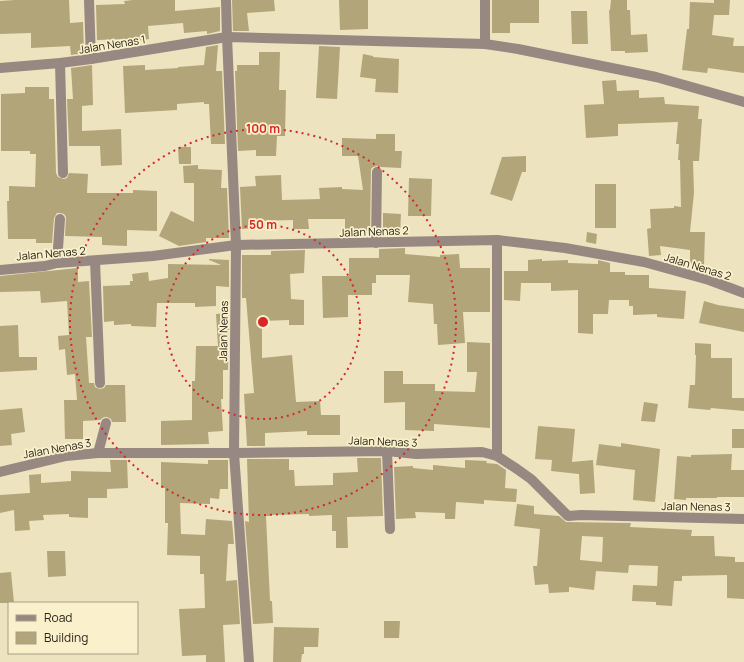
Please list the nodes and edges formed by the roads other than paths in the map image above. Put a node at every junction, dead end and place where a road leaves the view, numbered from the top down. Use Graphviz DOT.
graph roads {
  1 [pos="89,0"];
  2 [pos="226,0"];
  3 [pos="485,0"];
  4 [pos="227,37"];
  5 [pos="485,44"];
  6 [pos="91,60"];
  7 [pos="60,63"];
  8 [pos="0,68"];
  9 [pos="744,102"];
  10 [pos="378,172"];
  11 [pos="63,173"];
  12 [pos="60,219"];
  13 [pos="497,240"];
  14 [pos="376,244"];
  15 [pos="236,246"];
  16 [pos="94,261"];
  17 [pos="57,263"];
  18 [pos="0,270"];
  19 [pos="744,293"];
  20 [pos="100,383"];
  21 [pos="106,423"];
  22 [pos="387,451"];
  23 [pos="98,453"];
  24 [pos="234,453"];
  25 [pos="497,456"];
  26 [pos="0,472"];
  27 [pos="744,519"];
  28 [pos="390,529"];
  29 [pos="249,662"];
  1 -- 6 [label="street"];
  2 -- 4 [label="street, Jalan Nenas"];
  3 -- 5 [label="street"];
  4 -- 5 [label="street, Jalan Nenas 1"];
  4 -- 6 [label="street, Jalan Nenas 1"];
  4 -- 15 [label="street, Jalan Nenas"];
  5 -- 9 [label="street, Jalan Nenas 1"];
  6 -- 7 [label="street, Jalan Nenas 1"];
  7 -- 8 [label="street, Jalan Nenas 1"];
  7 -- 11 [label="street"];
  10 -- 14 [label="street"];
  12 -- 17 [label="street"];
  13 -- 14 [label="street, Jalan Nenas 2"];
  13 -- 19 [label="street, Jalan Nenas 2"];
  13 -- 25 [label="street"];
  14 -- 15 [label="street, Jalan Nenas 2"];
  15 -- 16 [label="street, Jalan Nenas 2"];
  15 -- 24 [label="street, Jalan Nenas"];
  16 -- 17 [label="street, Jalan Nenas 2"];
  16 -- 20 [label="street"];
  17 -- 18 [label="street, Jalan Nenas 2"];
  21 -- 23 [label="street"];
  22 -- 24 [label="street, Jalan Nenas 3"];
  22 -- 25 [label="street, Jalan Nenas 3"];
  22 -- 28 [label="street"];
  23 -- 24 [label="street, Jalan Nenas 3"];
  23 -- 26 [label="street, Jalan Nenas 3"];
  24 -- 29 [label="street, Jalan Nenas"];
  25 -- 27 [label="street, Jalan Nenas 3"];
}
